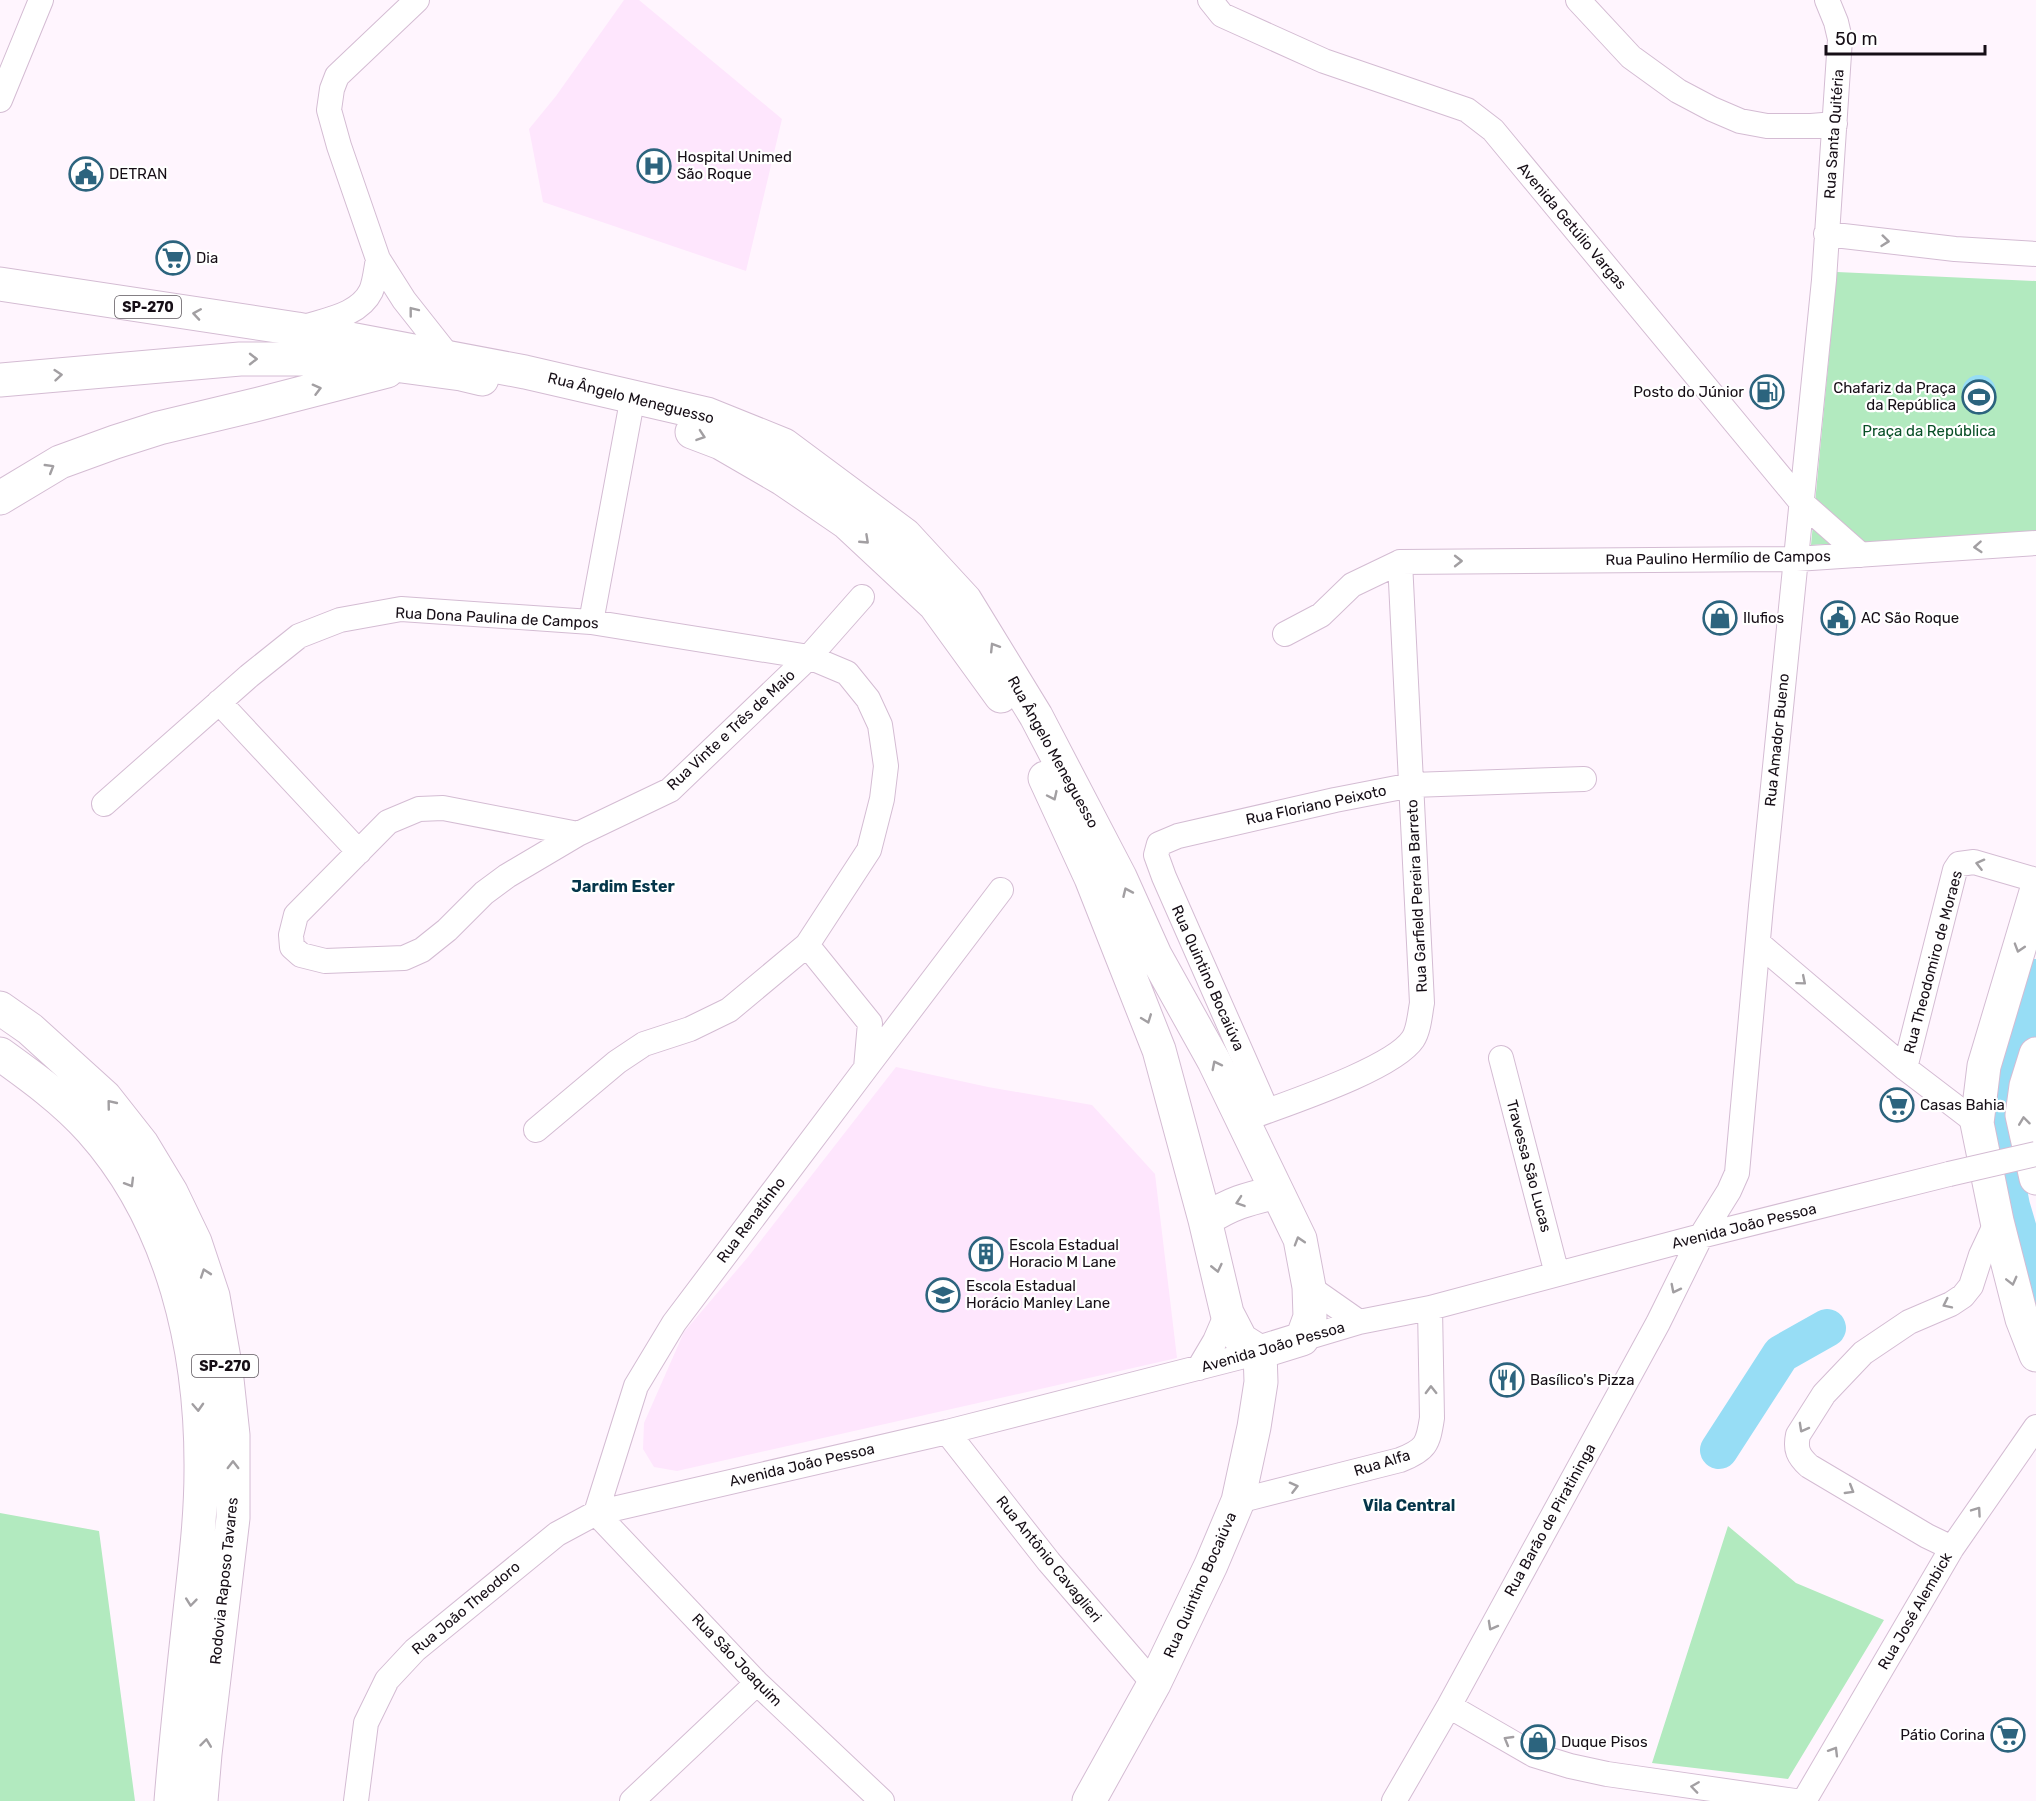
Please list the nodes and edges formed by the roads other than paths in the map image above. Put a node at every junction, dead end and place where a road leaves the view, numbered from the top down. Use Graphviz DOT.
graph roads {
  1 [pos="41,0"];
  2 [pos="417,0"];
  3 [pos="1210,0"];
  4 [pos="1578,0"];
  5 [pos="1827,0"];
  6 [pos="0,100"];
  7 [pos="1835,124"];
  8 [pos="1826,234"];
  9 [pos="2036,254"];
  10 [pos="378,259"];
  11 [pos="0,284"];
  12 [pos="297,329"];
  13 [pos="449,357"];
  14 [pos="400,368"];
  15 [pos="0,380"];
  16 [pos="631,405"];
  17 [pos="0,498"];
  18 [pos="1802,502"];
  19 [pos="2036,543"];
  20 [pos="1861,555"];
  21 [pos="1796,559"];
  22 [pos="1400,561"];
  23 [pos="862,597"];
  24 [pos="591,622"];
  25 [pos="1285,634"];
  26 [pos="809,657"];
  27 [pos="219,702"];
  28 [pos="1584,778"];
  29 [pos="1412,785"];
  30 [pos="104,804"];
  31 [pos="578,834"];
  32 [pos="1158,843"];
  33 [pos="358,852"];
  34 [pos="2036,880"];
  35 [pos="1001,890"];
  36 [pos="2036,892"];
  37 [pos="1758,943"];
  38 [pos="807,945"];
  39 [pos="0,1008"];
  40 [pos="0,1054"];
  41 [pos="2036,1054"];
  42 [pos="1501,1058"];
  43 [pos="866,1068"];
  44 [pos="1905,1068"];
  45 [pos="1255,1115"];
  46 [pos="1977,1123"];
  47 [pos="536,1130"];
  48 [pos="2036,1154"];
  49 [pos="2036,1178"];
  50 [pos="1277,1192"];
  51 [pos="1205,1220"];
  52 [pos="1997,1221"];
  53 [pos="1701,1236"];
  54 [pos="1557,1274"];
  55 [pos="1309,1287"];
  56 [pos="1430,1308"];
  57 [pos="1227,1313"];
  58 [pos="1359,1322"];
  59 [pos="1302,1340"];
  60 [pos="1260,1352"];
  61 [pos="2036,1355"];
  62 [pos="1199,1368"];
  63 [pos="2036,1428"];
  64 [pos="947,1432"];
  65 [pos="1238,1501"];
  66 [pos="596,1513"];
  67 [pos="1952,1548"];
  68 [pos="757,1683"];
  69 [pos="1154,1684"];
  70 [pos="1449,1706"];
  71 [pos="171,1801"];
  72 [pos="201,1801"];
  73 [pos="356,1801"];
  74 [pos="632,1801"];
  75 [pos="882,1801"];
  76 [pos="1089,1801"];
  77 [pos="1394,1801"];
  78 [pos="1795,1801"];
  79 [pos="1804,1801"];
  1 -- 6 [label="street"];
  2 -- 10 [label="street"];
  3 -- 18 [label="street, Avenida Getúlio Vargas"];
  4 -- 7 [label="street"];
  5 -- 7 [label="street, Rua Santa Quitéria"];
  7 -- 8 [label="street, Rua Santa Quitéria"];
  8 -- 9 [label="street, one-way"];
  8 -- 18 [label="street, Rua Amador Bueno"];
  10 -- 12 [label="street"];
  13 -- 10 [label="street, one-way"];
  12 -- 11 [label="main road, SP-270, one-way"];
  12 -- 13 [label="main road, Rua Ângelo Meneguesso"];
  13 -- 16 [label="main road, Rua Ângelo Meneguesso"];
  15 -- 14 [label="main road, Rua Ângelo Meneguesso, one-way"];
  14 -- 16 [label="main road, Rua Ângelo Meneguesso"];
  17 -- 14 [label="main road, one-way"];
  16 -- 24 [label="street"];
  45 -- 16 [label="main road, Rua Ângelo Meneguesso, one-way"];
  16 -- 51 [label="main road, Rua Ângelo Meneguesso, one-way"];
  18 -- 20 [label="street, Avenida Getúlio Vargas"];
  18 -- 21 [label="street, Rua Amador Bueno"];
  19 -- 20 [label="street, Rua Paulino Hermílio de Campos, one-way"];
  20 -- 21 [label="street, Rua Paulino Hermílio de Campos"];
  22 -- 21 [label="street, Rua Paulino Hermílio de Campos, one-way"];
  21 -- 37 [label="street, Rua Amador Bueno"];
  22 -- 25 [label="street"];
  22 -- 29 [label="street, Rua Garfield Pereira Barreto"];
  23 -- 26 [label="street, Rua Vinte e Três de Maio"];
  24 -- 26 [label="street, Rua Dona Paulina de Campos"];
  24 -- 27 [label="street, Rua Dona Paulina de Campos"];
  26 -- 31 [label="street, Rua Vinte e Três de Maio"];
  26 -- 38 [label="street, Rua Dona Paulina de Campos"];
  27 -- 30 [label="street, Rua Dona Paulina de Campos"];
  27 -- 33 [label="street"];
  28 -- 29 [label="street, Rua Floriano Peixoto"];
  29 -- 32 [label="street, Rua Floriano Peixoto"];
  29 -- 45 [label="street, Rua Garfield Pereira Barreto"];
  31 -- 33 [label="street, Rua Vinte e Três de Maio"];
  31 -- 33 [label="street, Rua Vinte e Três de Maio"];
  32 -- 45 [label="street, Rua Quintino Bocaiúva"];
  34 -- 44 [label="street, Rua Theodomiro de Moraes, one-way"];
  35 -- 43 [label="street, Rua Renatinho"];
  36 -- 46 [label="main road, one-way"];
  37 -- 44 [label="street, one-way"];
  37 -- 53 [label="street, Rua Amador Bueno"];
  38 -- 43 [label="street"];
  38 -- 47 [label="street, Rua Dona Paulina de Campos"];
  72 -- 39 [label="main road, Rodovia Raposo Tavares / SP-270, one-way"];
  40 -- 71 [label="main road, Rodovia Raposo Tavares / SP-270, one-way"];
  49 -- 41 [label="main road, one-way"];
  42 -- 54 [label="street, Travessa São Lucas"];
  43 -- 66 [label="street, Rua Renatinho"];
  44 -- 46 [label="street"];
  45 -- 50 [label="main road, Rua Ângelo Meneguesso"];
  46 -- 52 [label="main road"];
  48 -- 53 [label="street, Avenida João Pessoa, bridge"];
  50 -- 51 [label="main road, one-way"];
  55 -- 50 [label="main road, Rua Ângelo Meneguesso, one-way"];
  51 -- 57 [label="main road, Rua Ângelo Meneguesso, one-way"];
  52 -- 61 [label="main road, one-way"];
  52 -- 67 [label="street, one-way"];
  53 -- 54 [label="street, Avenida João Pessoa"];
  53 -- 70 [label="street, Rua Barão de Piratininga, one-way"];
  54 -- 56 [label="street, Avenida João Pessoa"];
  55 -- 58 [label="street"];
  55 -- 59 [label="main road, Rua Ângelo Meneguesso"];
  56 -- 58 [label="street, Avenida João Pessoa"];
  65 -- 56 [label="street, Rua Alfa, one-way"];
  57 -- 60 [label="main road, Rua Ângelo Meneguesso"];
  57 -- 62 [label="street"];
  58 -- 59 [label="street, Avenida João Pessoa"];
  59 -- 60 [label="main road, Avenida João Pessoa"];
  60 -- 62 [label="street, Avenida João Pessoa"];
  60 -- 65 [label="main road, Rua Quintino Bocaiúva"];
  62 -- 64 [label="street, Avenida João Pessoa"];
  67 -- 63 [label="street, Rua José Alembick, one-way"];
  64 -- 66 [label="street, Avenida João Pessoa"];
  64 -- 69 [label="street, Rua Antônio Cavaglieri"];
  65 -- 69 [label="main road, Rua Quintino Bocaiúva"];
  66 -- 68 [label="street, Rua São Joaquim"];
  66 -- 73 [label="street, Rua João Theodoro"];
  79 -- 67 [label="street, Rua José Alembick, one-way"];
  68 -- 74 [label="street"];
  68 -- 75 [label="street, Rua São Joaquim"];
  69 -- 76 [label="main road, Rua Quintino Bocaiúva"];
  70 -- 77 [label="street, Rua Barão de Piratininga"];
  78 -- 70 [label="street, one-way"];
}
